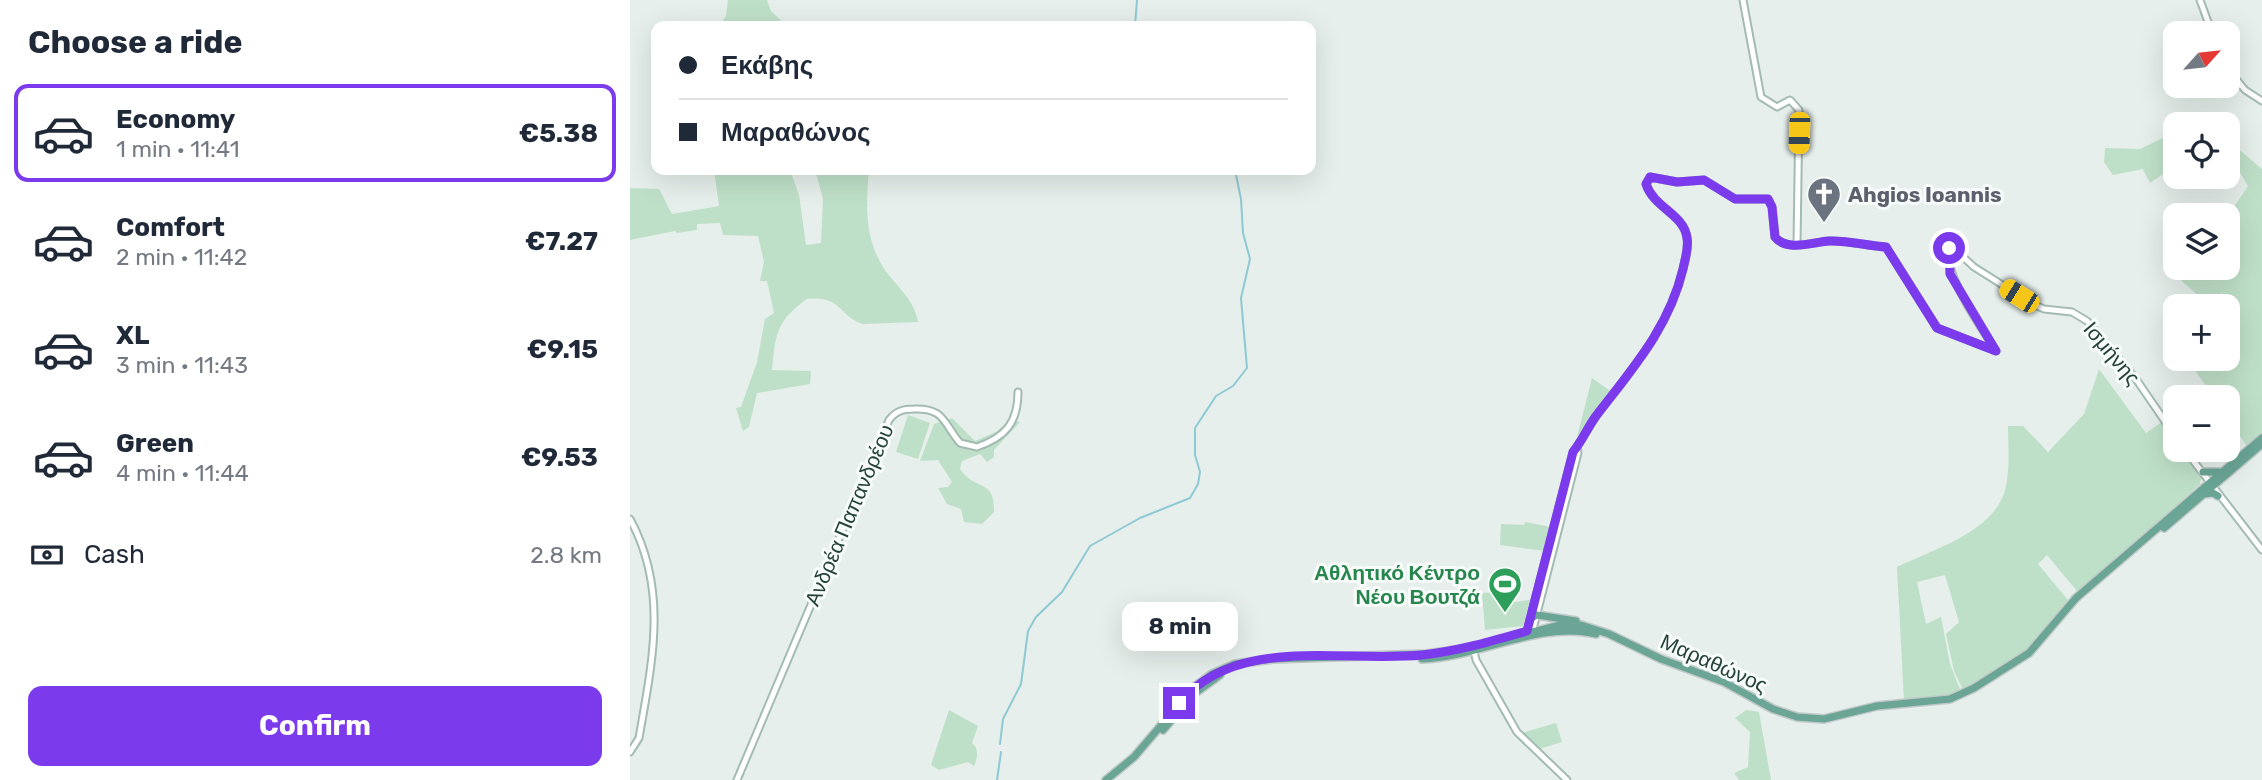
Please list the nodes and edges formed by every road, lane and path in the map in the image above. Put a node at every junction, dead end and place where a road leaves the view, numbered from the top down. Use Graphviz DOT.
graph roads {
  1 [pos="1743,0"];
  2 [pos="2200,0"];
  3 [pos="2207,21"];
  4 [pos="2240,84"];
  5 [pos="2262,101"];
  6 [pos="1797,244"];
  7 [pos="1018,392"];
  8 [pos="2163,418"];
  9 [pos="2262,438"];
  10 [pos="2262,444"];
  11 [pos="2195,462"];
  12 [pos="2201,470"];
  13 [pos="2220,472"];
  14 [pos="2211,484"];
  15 [pos="2200,496"];
  16 [pos="2220,498"];
  17 [pos="630,519"];
  18 [pos="2262,550"];
  19 [pos="1533,617"];
  20 [pos="1586,626"];
  21 [pos="1529,634"];
  22 [pos="1476,649"];
  23 [pos="630,752"];
  24 [pos="737,780"];
  25 [pos="1107,780"];
  26 [pos="1114,780"];
  27 [pos="1567,780"];
  1 -- 6 [label="street"];
  2 -- 3 [label="street"];
  4 -- 5 [label="street"];
  6 -- 8 [label="street, Ισμήνης"];
  6 -- 19 [label="street"];
  7 -- 24 [label="street, Ανδρέα Παπανδρέου"];
  9 -- 13 [label="main road, Μαραθώνος"];
  10 -- 14 [label="main road, Μαραθώνος"];
  11 -- 12 [label="street"];
  12 -- 13 [label="main road"];
  12 -- 14 [label="street"];
  13 -- 14 [label="main road, Μαραθώνος"];
  14 -- 15 [label="main road, Μαραθώνος"];
  14 -- 16 [label="street"];
  14 -- 20 [label="main road, Μαραθώνος"];
  15 -- 16 [label="main road"];
  15 -- 21 [label="main road, Μαραθώνος"];
  16 -- 18 [label="street"];
  17 -- 23 [label="street"];
  19 -- 20 [label="main road"];
  19 -- 21 [label="street"];
  20 -- 21 [label="main road, Μαραθώνος"];
  21 -- 22 [label="main road, Μαραθώνος"];
  22 -- 25 [label="main road, Μαραθώνος"];
  22 -- 26 [label="main road, Μαραθώνος"];
  22 -- 27 [label="street"];
}
